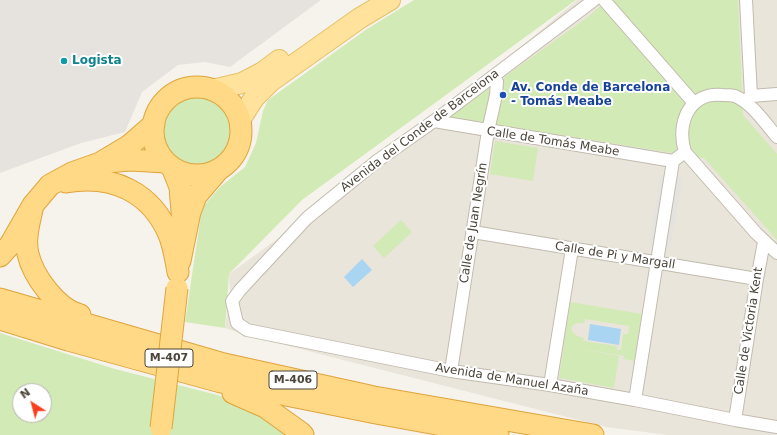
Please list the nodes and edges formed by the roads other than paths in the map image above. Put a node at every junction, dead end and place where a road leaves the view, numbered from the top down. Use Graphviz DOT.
graph roads {
  1 [pos="363,0"];
  2 [pos="390,0"];
  3 [pos="594,0"];
  4 [pos="604,0"];
  5 [pos="746,0"];
  6 [pos="494,76"];
  7 [pos="212,90"];
  8 [pos="777,94"];
  9 [pos="748,99"];
  10 [pos="694,103"];
  11 [pos="240,120"];
  12 [pos="434,121"];
  13 [pos="154,124"];
  14 [pos="488,131"];
  15 [pos="777,137"];
  16 [pos="685,152"];
  17 [pos="673,161"];
  18 [pos="100,163"];
  19 [pos="169,165"];
  20 [pos="220,169"];
  21 [pos="50,185"];
  22 [pos="33,205"];
  23 [pos="473,232"];
  24 [pos="184,236"];
  25 [pos="764,242"];
  26 [pos="572,249"];
  27 [pos="777,253"];
  28 [pos="0,256"];
  29 [pos="658,262"];
  30 [pos="757,279"];
  31 [pos="178,280"];
  32 [pos="0,300"];
  33 [pos="0,319"];
  34 [pos="247,330"];
  35 [pos="68,340"];
  36 [pos="224,364"];
  37 [pos="451,371"];
  38 [pos="550,385"];
  39 [pos="635,400"];
  40 [pos="734,420"];
  41 [pos="777,427"];
  42 [pos="161,431"];
  43 [pos="303,435"];
  44 [pos="498,435"];
  45 [pos="592,435"];
  1 -- 7 [label="main road"];
  2 -- 11 [label="main road"];
  3 -- 6 [label="street, Avenida del Conde de Barcelona"];
  4 -- 10 [label="street"];
  5 -- 9 [label="street"];
  6 -- 12 [label="street, Avenida del Conde de Barcelona"];
  6 -- 14 [label="street, Calle de Juan Negrín"];
  7 -- 11 [label="highway, M-407"];
  7 -- 13 [label="highway, M-407"];
  8 -- 9 [label="street"];
  9 -- 10 [label="street"];
  9 -- 15 [label="street"];
  10 -- 16 [label="street"];
  11 -- 20 [label="highway, M-407"];
  12 -- 14 [label="street, Calle de Tomás Meabe"];
  12 -- 34 [label="street, Avenida del Conde de Barcelona"];
  13 -- 18 [label="highway, M-406"];
  13 -- 19 [label="highway, M-407"];
  14 -- 17 [label="street, Calle de Tomás Meabe"];
  14 -- 23 [label="street, Calle de Juan Negrín"];
  16 -- 17 [label="street"];
  16 -- 25 [label="street"];
  17 -- 29 [label="street"];
  18 -- 19 [label="highway, M-406"];
  18 -- 21 [label="highway, M-406"];
  19 -- 20 [label="highway"];
  19 -- 24 [label="highway, M-407"];
  20 -- 24 [label="highway, M-407"];
  21 -- 22 [label="highway, M-406"];
  21 -- 31 [label="highway"];
  22 -- 28 [label="highway, M-406"];
  22 -- 36 [label="highway, M-406"];
  23 -- 26 [label="street, Calle de Pi y Margall"];
  23 -- 37 [label="street, Calle de Juan Negrín"];
  24 -- 31 [label="highway, M-407"];
  25 -- 27 [label="street"];
  25 -- 30 [label="street, Calle de Victoria Kent"];
  26 -- 29 [label="street, Calle de Pi y Margall"];
  26 -- 38 [label="street"];
  29 -- 30 [label="street, Calle de Pi y Margall"];
  29 -- 39 [label="street"];
  30 -- 40 [label="street, Calle de Victoria Kent"];
  31 -- 42 [label="highway, M-407, bridge"];
  32 -- 36 [label="highway, M-406"];
  33 -- 35 [label="highway, M-406"];
  34 -- 37 [label="street, Avenida de Manuel Azaña"];
  35 -- 43 [label="highway, M-406"];
  35 -- 44 [label="highway, M-406"];
  36 -- 45 [label="highway, M-406"];
  37 -- 38 [label="street, Avenida de Manuel Azaña"];
  38 -- 39 [label="street, Avenida de Manuel Azaña"];
  39 -- 40 [label="street, Avenida de Manuel Azaña"];
  40 -- 41 [label="street, Avenida de Manuel Azaña"];
}
